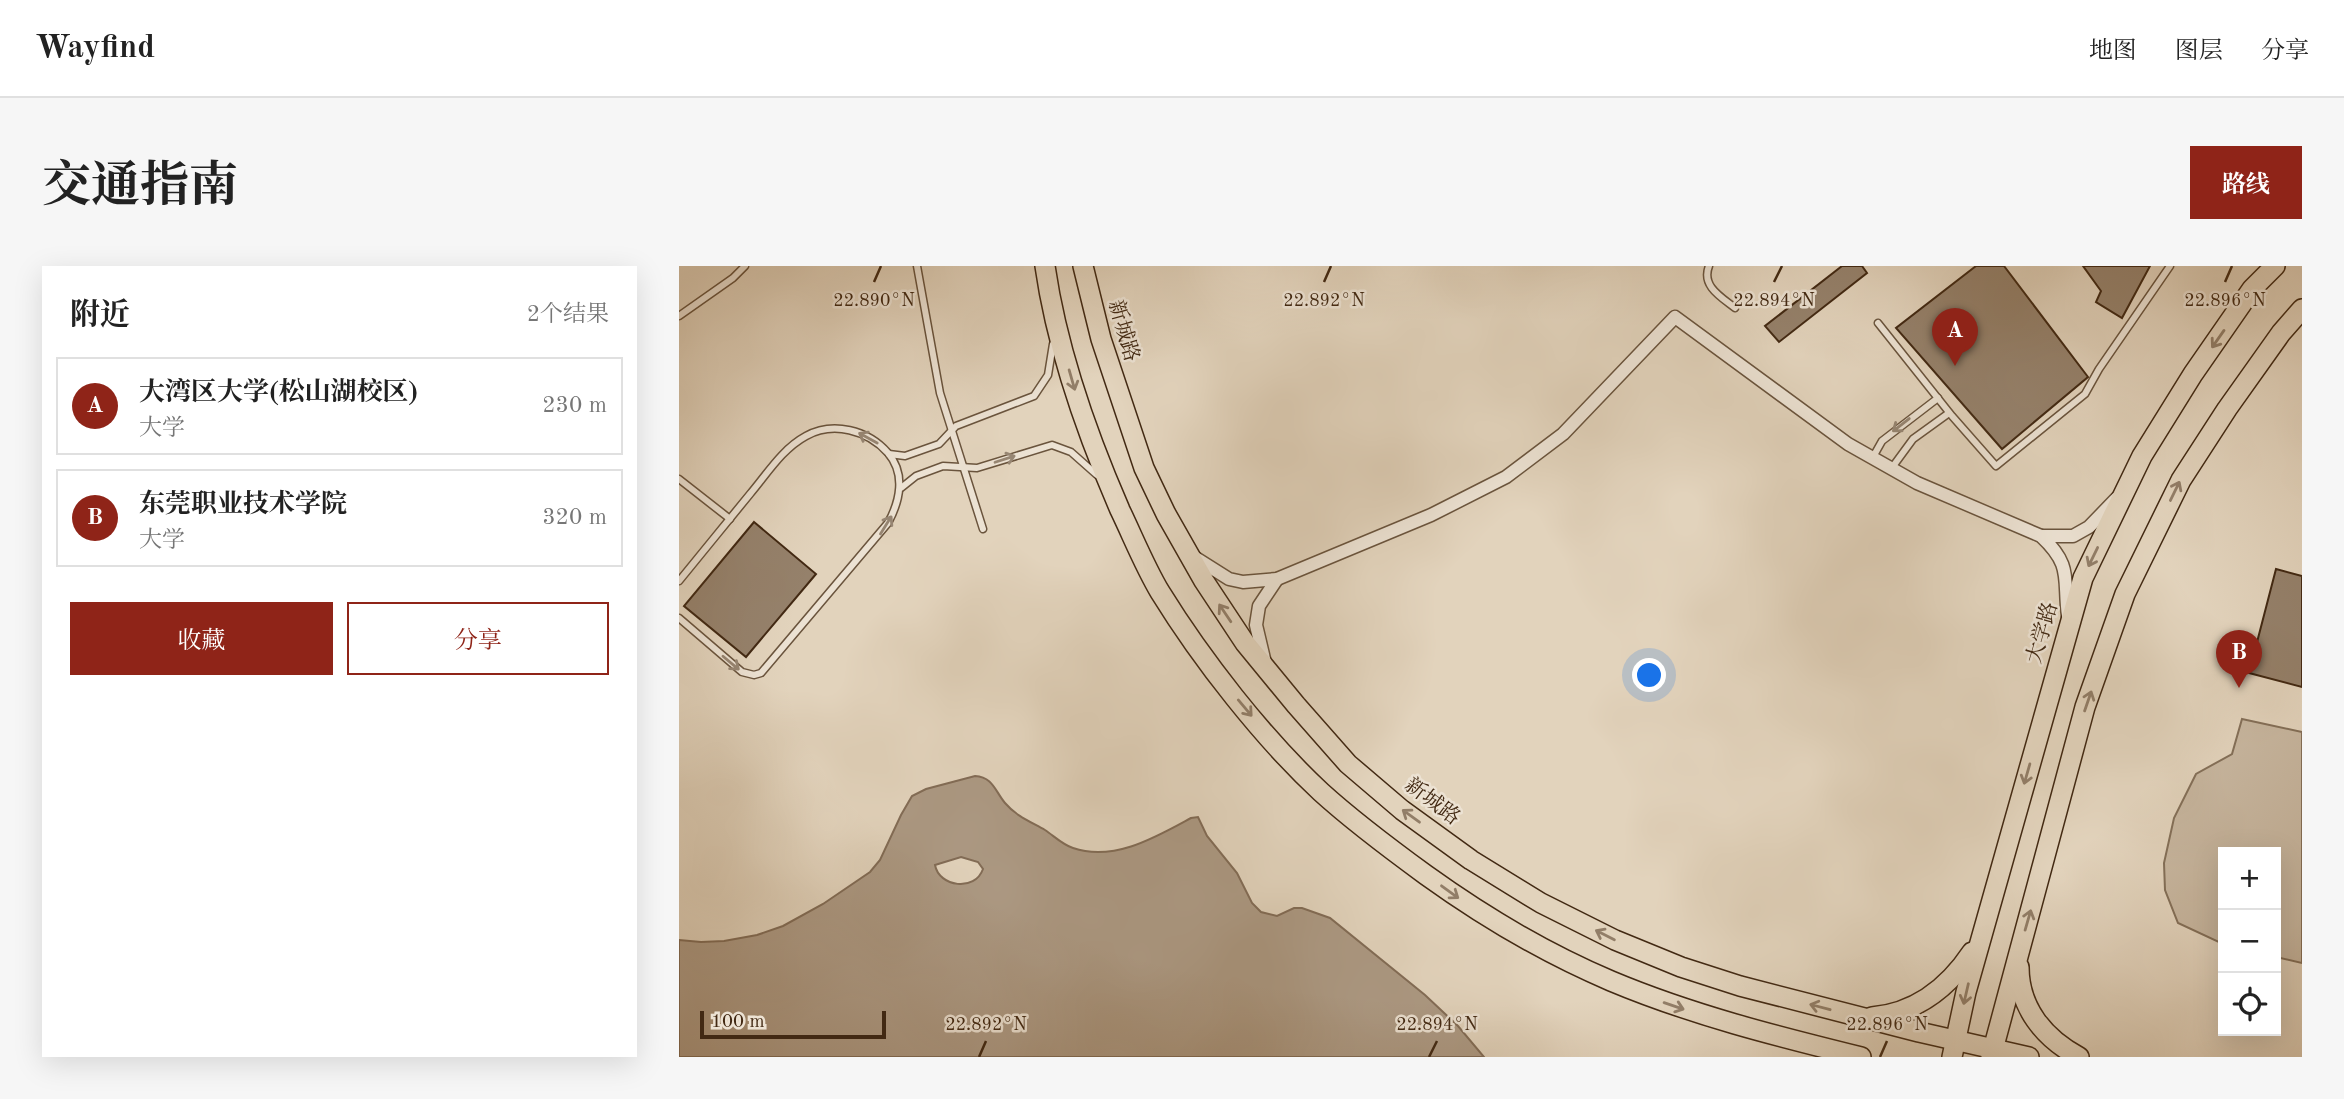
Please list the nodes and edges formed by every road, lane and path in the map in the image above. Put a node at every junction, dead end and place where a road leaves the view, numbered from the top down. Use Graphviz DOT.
graph roads {
  1 [pos="744,266"];
  2 [pos="918,266"];
  3 [pos="1045,266"];
  4 [pos="1083,266"];
  5 [pos="1709,266"];
  6 [pos="2170,266"];
  7 [pos="2275,266"];
  8 [pos="1735,309"];
  9 [pos="2302,309"];
  10 [pos="679,316"];
  11 [pos="1056,320"];
  12 [pos="1878,323"];
  13 [pos="1938,398"];
  14 [pos="1949,413"];
  15 [pos="951,430"];
  16 [pos="889,454"];
  17 [pos="1873,458"];
  18 [pos="965,469"];
  19 [pos="1891,469"];
  20 [pos="679,479"];
  21 [pos="1112,491"];
  22 [pos="2125,492"];
  23 [pos="899,493"];
  24 [pos="730,519"];
  25 [pos="983,528"];
  26 [pos="2042,536"];
  27 [pos="1187,553"];
  28 [pos="1277,579"];
  29 [pos="679,581"];
  30 [pos="679,618"];
  31 [pos="2070,623"];
  32 [pos="1265,668"];
  33 [pos="1982,933"];
  34 [pos="2018,954"];
  35 [pos="1864,1018"];
  36 [pos="1954,1049"];
  37 [pos="1836,1053"];
  38 [pos="1992,1053"];
  39 [pos="1861,1057"];
  40 [pos="2029,1057"];
  41 [pos="2079,1057"];
  1 -- 10 [label="lane"];
  2 -- 15 [label="lane"];
  3 -- 11 [label="main road"];
  4 -- 27 [label="main road, 新城路"];
  5 -- 8 [label="lane"];
  6 -- 14 [label="lane"];
  7 -- 22 [label="main road, 大学路, one-way"];
  34 -- 9 [label="main road, one-way"];
  11 -- 15 [label="lane"];
  11 -- 21 [label="main road, one-way"];
  12 -- 13 [label="lane"];
  13 -- 14 [label="lane"];
  13 -- 17 [label="lane, one-way"];
  14 -- 19 [label="lane"];
  15 -- 16 [label="lane"];
  15 -- 18 [label="lane"];
  16 -- 23 [label="lane"];
  16 -- 24 [label="lane, one-way"];
  17 -- 19 [label="street"];
  17 -- 28 [label="street"];
  18 -- 21 [label="lane, one-way"];
  18 -- 23 [label="lane"];
  18 -- 25 [label="lane"];
  19 -- 26 [label="street"];
  20 -- 24 [label="lane"];
  21 -- 37 [label="main road, one-way"];
  22 -- 26 [label="street"];
  22 -- 31 [label="main road, 大学路, one-way"];
  30 -- 23 [label="lane, one-way"];
  24 -- 29 [label="lane"];
  26 -- 31 [label="street"];
  27 -- 28 [label="street"];
  32 -- 27 [label="main road, 新城路, one-way"];
  28 -- 32 [label="street"];
  31 -- 33 [label="main road, 大学路, one-way"];
  35 -- 32 [label="main road, 新城路, one-way"];
  33 -- 35 [label="main road"];
  33 -- 36 [label="main road, 大学路, one-way"];
  34 -- 38 [label="main road"];
  34 -- 41 [label="main road"];
  35 -- 36 [label="main road, 新城路"];
  36 -- 38 [label="main road, 新城路"];
  37 -- 39 [label="main road"];
  38 -- 40 [label="main road, 新城路"];
}
